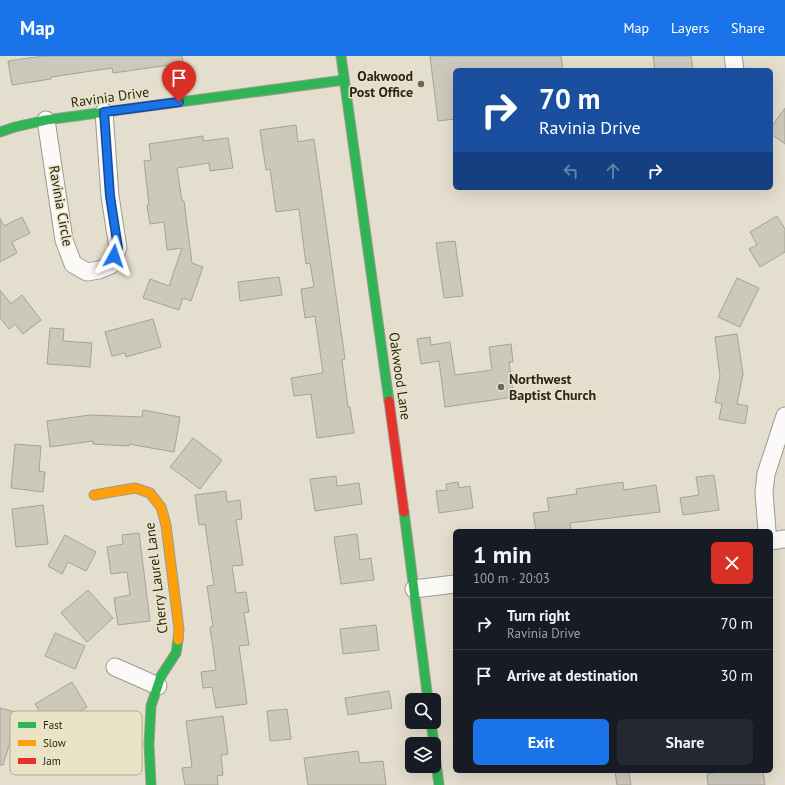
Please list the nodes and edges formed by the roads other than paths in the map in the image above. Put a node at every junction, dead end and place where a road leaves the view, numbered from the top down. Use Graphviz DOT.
graph roads {
  1 [pos="341,56"];
  2 [pos="733,56"];
  3 [pos="735,68"];
  4 [pos="344,80"];
  5 [pos="104,112"];
  6 [pos="46,120"];
  7 [pos="0,132"];
  8 [pos="785,416"];
  9 [pos="94,495"];
  10 [pos="768,529"];
  11 [pos="785,539"];
  12 [pos="773,541"];
  13 [pos="453,584"];
  14 [pos="414,589"];
  15 [pos="115,667"];
  16 [pos="158,686"];
  17 [pos="427,693"];
  18 [pos="437,773"];
  19 [pos="151,785"];
  20 [pos="439,785"];
  1 -- 4 [label="street, Oakwood Lane"];
  2 -- 3 [label="street"];
  4 -- 5 [label="street, Ravinia Drive"];
  4 -- 14 [label="street, Oakwood Lane"];
  5 -- 6 [label="street, Ravinia Drive"];
  5 -- 6 [label="street, Ravinia Circle"];
  6 -- 7 [label="street, Ravinia Drive"];
  8 -- 10 [label="street"];
  9 -- 16 [label="street, Cherry Laurel Lane"];
  11 -- 12 [label="street"];
  13 -- 14 [label="street"];
  14 -- 17 [label="street, Oakwood Lane"];
  15 -- 16 [label="street"];
  16 -- 19 [label="street, Cherry Laurel Lane"];
  18 -- 20 [label="street"];
}
